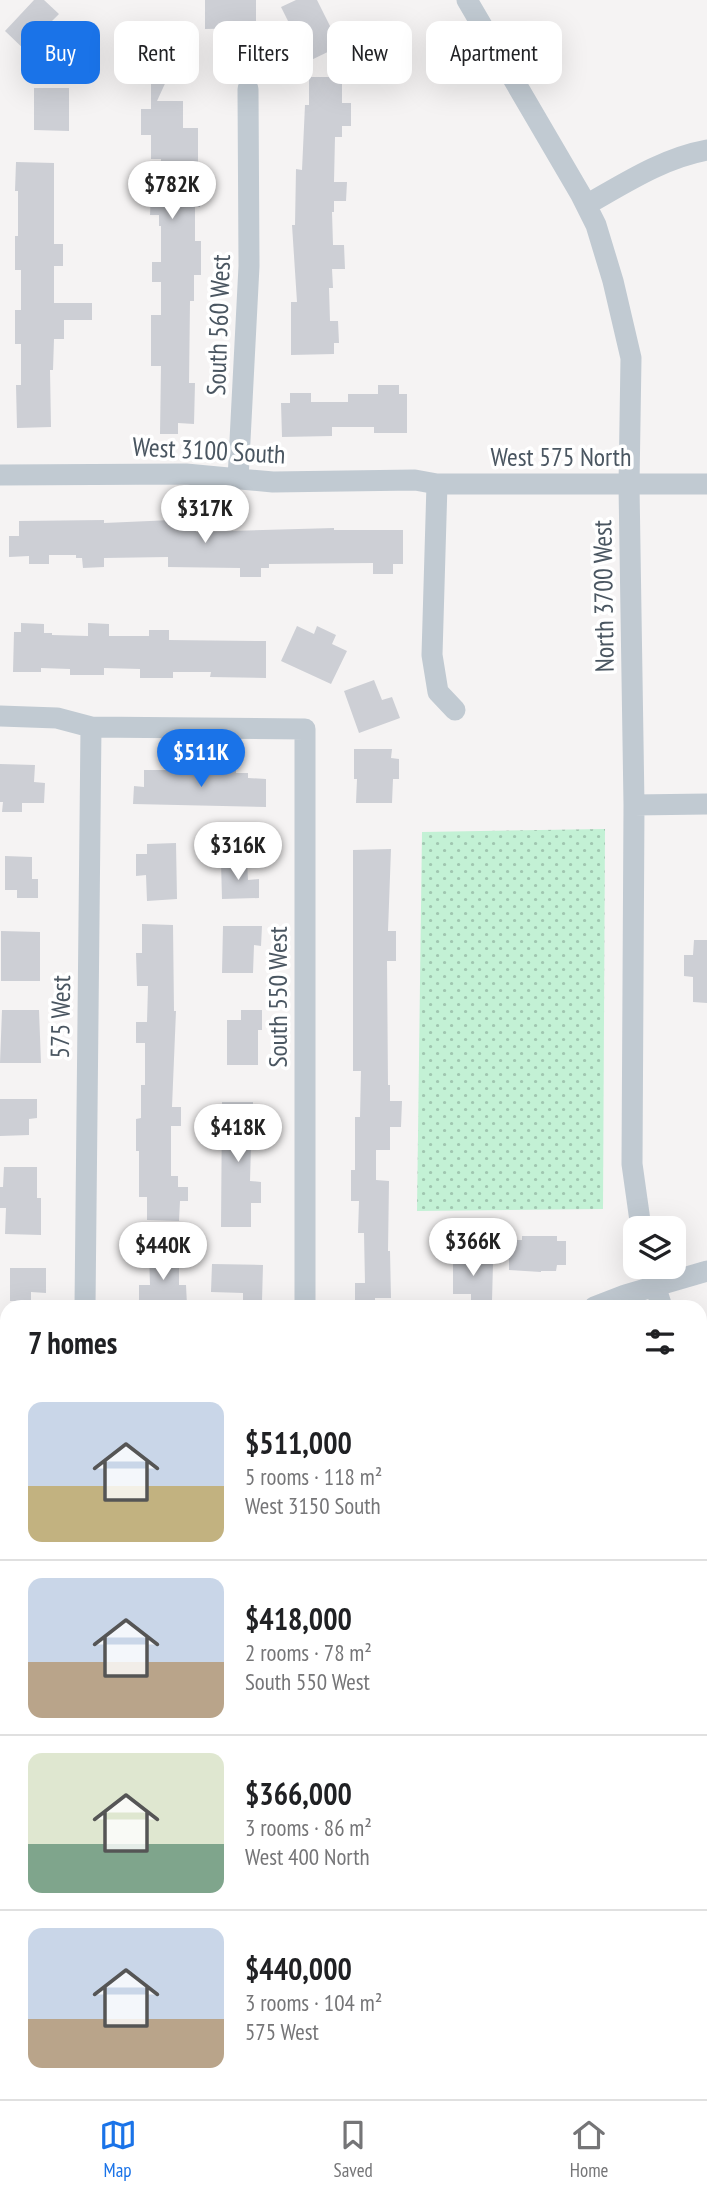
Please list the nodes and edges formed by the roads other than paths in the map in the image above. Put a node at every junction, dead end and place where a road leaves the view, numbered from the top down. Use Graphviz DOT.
graph roads {
  1 [pos="467,0"];
  2 [pos="248,89"];
  3 [pos="707,150"];
  4 [pos="586,205"];
  5 [pos="0,475"];
  6 [pos="238,479"];
  7 [pos="415,480"];
  8 [pos="437,484"];
  9 [pos="707,484"];
  10 [pos="629,485"];
  11 [pos="455,710"];
  12 [pos="0,716"];
  13 [pos="91,727"];
  14 [pos="707,804"];
  15 [pos="634,805"];
  16 [pos="639,1216"];
  17 [pos="707,1271"];
  18 [pos="686,1273"];
  19 [pos="648,1279"];
  20 [pos="653,1279"];
  21 [pos="85,1300"];
  22 [pos="305,1300"];
  23 [pos="608,1300"];
  24 [pos="660,1300"];
  1 -- 4 [label="street, North 3700 West"];
  2 -- 6 [label="street, South 560 West"];
  3 -- 4 [label="street"];
  4 -- 10 [label="street, North 3700 West"];
  5 -- 6 [label="street, West 3100 South"];
  6 -- 7 [label="street, West 3100 South"];
  7 -- 8 [label="street, West 575 North"];
  8 -- 10 [label="street, West 575 North"];
  8 -- 11 [label="street"];
  9 -- 10 [label="street, West 575 North"];
  10 -- 15 [label="street, North 3700 West"];
  12 -- 13 [label="street"];
  13 -- 21 [label="street, 575 West"];
  13 -- 22 [label="street, South 550 West"];
  14 -- 15 [label="street"];
  15 -- 16 [label="street, North 3700 West"];
  17 -- 18 [label="street"];
  19 -- 23 [label="street"];
  20 -- 24 [label="street"];
}
